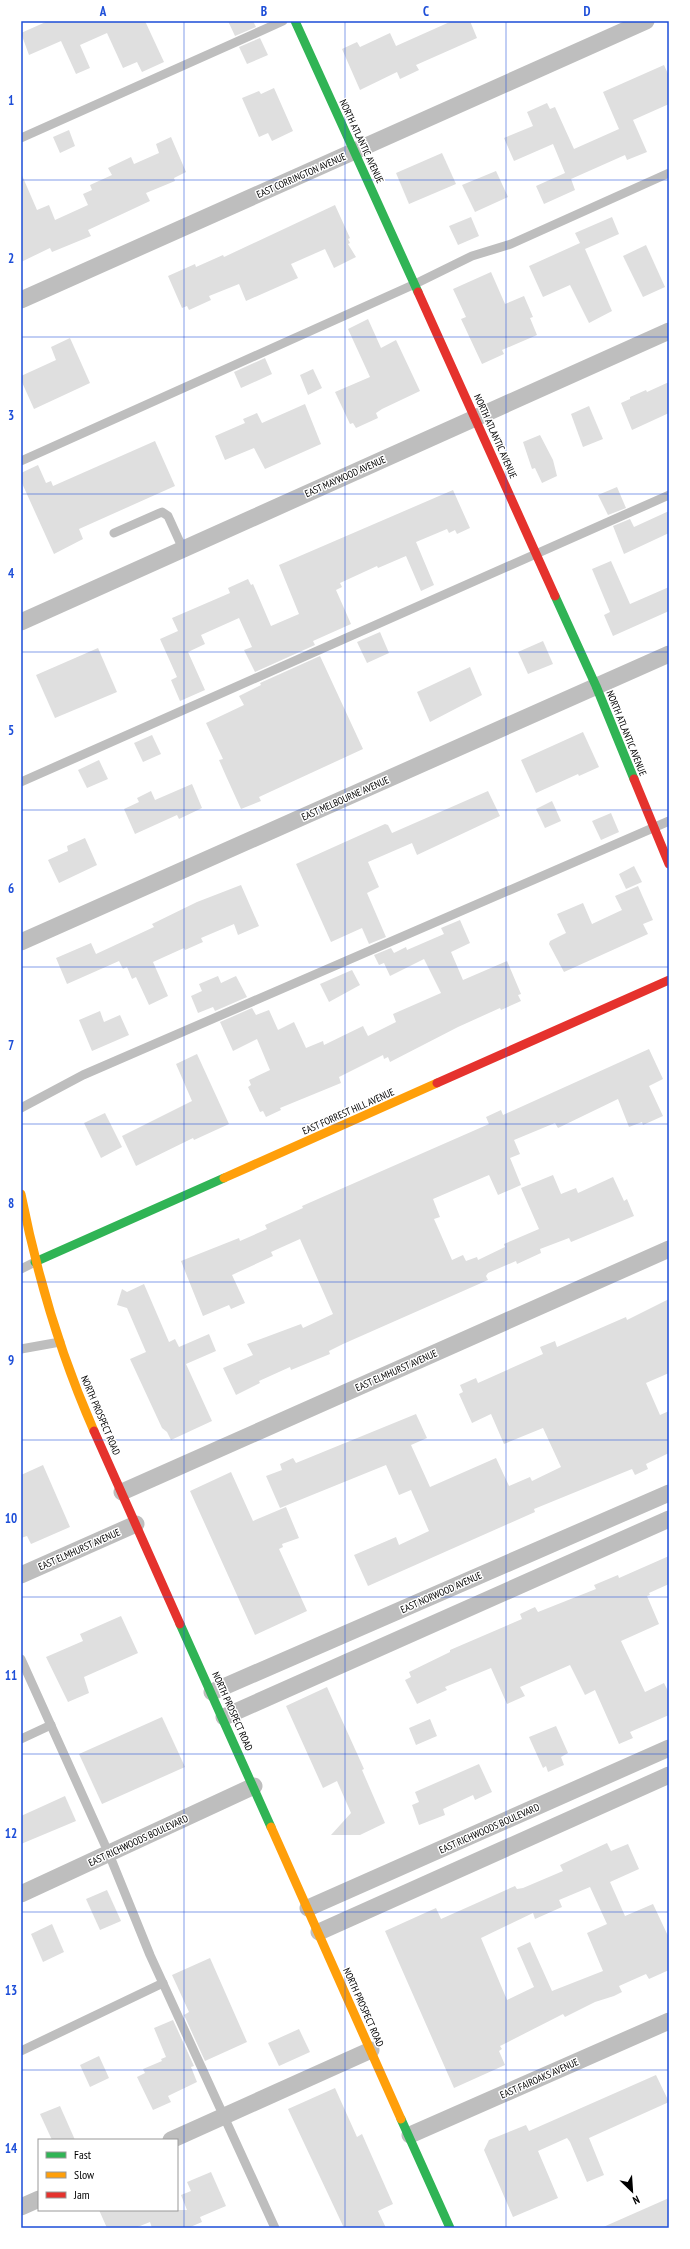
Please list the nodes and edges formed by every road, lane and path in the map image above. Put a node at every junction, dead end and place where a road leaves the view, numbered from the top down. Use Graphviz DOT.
graph roads {
  1 [pos="283,21"];
  2 [pos="295,21"];
  3 [pos="646,21"];
  4 [pos="21,138"];
  5 [pos="354,151"];
  6 [pos="669,173"];
  7 [pos="415,284"];
  8 [pos="21,300"];
  9 [pos="669,331"];
  10 [pos="476,417"];
  11 [pos="21,461"];
  12 [pos="669,495"];
  13 [pos="114,533"];
  14 [pos="183,549"];
  15 [pos="537,554"];
  16 [pos="21,622"];
  17 [pos="669,654"];
  18 [pos="596,686"];
  19 [pos="21,782"];
  20 [pos="669,821"];
  21 [pos="654,827"];
  22 [pos="669,864"];
  23 [pos="21,942"];
  24 [pos="669,980"];
  25 [pos="21,1108"];
  26 [pos="21,1194"];
  27 [pos="669,1249"];
  28 [pos="35,1262"];
  29 [pos="21,1269"];
  30 [pos="60,1342"];
  31 [pos="21,1349"];
  32 [pos="122,1492"];
  33 [pos="669,1493"];
  34 [pos="669,1518"];
  35 [pos="136,1524"];
  36 [pos="21,1575"];
  37 [pos="21,1659"];
  38 [pos="212,1692"];
  39 [pos="224,1717"];
  40 [pos="51,1725"];
  41 [pos="21,1739"];
  42 [pos="669,1748"];
  43 [pos="669,1775"];
  44 [pos="254,1786"];
  45 [pos="109,1854"];
  46 [pos="21,1894"];
  47 [pos="308,1908"];
  48 [pos="319,1932"];
  49 [pos="163,1983"];
  50 [pos="669,2021"];
  51 [pos="372,2050"];
  52 [pos="21,2051"];
  53 [pos="225,2116"];
  54 [pos="410,2135"];
  55 [pos="173,2139"];
  56 [pos="38,2200"];
  57 [pos="21,2208"];
  58 [pos="275,2228"];
  59 [pos="450,2228"];
  1 -- 4 [label="lane"];
  2 -- 5 [label="main road, NORTH ATLANTIC AVENUE"];
  3 -- 5 [label="street, EAST CORRINGTON AVENUE"];
  5 -- 7 [label="main road, NORTH ATLANTIC AVENUE"];
  5 -- 8 [label="street, EAST CORRINGTON AVENUE"];
  6 -- 7 [label="lane"];
  7 -- 10 [label="main road, NORTH ATLANTIC AVENUE"];
  7 -- 11 [label="lane"];
  9 -- 10 [label="street, EAST MAYWOOD AVENUE"];
  10 -- 14 [label="street, EAST MAYWOOD AVENUE"];
  10 -- 15 [label="main road, NORTH ATLANTIC AVENUE"];
  12 -- 15 [label="lane"];
  13 -- 14 [label="lane"];
  14 -- 16 [label="street, EAST MAYWOOD AVENUE"];
  15 -- 18 [label="main road, NORTH ATLANTIC AVENUE"];
  15 -- 19 [label="lane"];
  17 -- 18 [label="street, EAST MELBOURNE AVENUE"];
  18 -- 21 [label="main road, NORTH ATLANTIC AVENUE"];
  18 -- 23 [label="street, EAST MELBOURNE AVENUE"];
  20 -- 21 [label="lane"];
  21 -- 22 [label="main road, NORTH ATLANTIC AVENUE"];
  21 -- 25 [label="lane"];
  24 -- 28 [label="main road, EAST FORREST HILL AVENUE"];
  26 -- 28 [label="main road, NORTH PROSPECT ROAD"];
  27 -- 32 [label="street, EAST ELMHURST AVENUE"];
  28 -- 29 [label="lane"];
  28 -- 30 [label="main road, NORTH PROSPECT ROAD"];
  30 -- 31 [label="lane"];
  30 -- 32 [label="main road, NORTH PROSPECT ROAD"];
  32 -- 35 [label="main road, NORTH PROSPECT ROAD"];
  33 -- 38 [label="street, EAST NORWOOD AVENUE"];
  34 -- 39 [label="street"];
  35 -- 36 [label="street, EAST ELMHURST AVENUE"];
  35 -- 38 [label="main road, NORTH PROSPECT ROAD"];
  37 -- 40 [label="lane"];
  38 -- 39 [label="main road, NORTH PROSPECT ROAD"];
  39 -- 44 [label="main road, NORTH PROSPECT ROAD"];
  40 -- 41 [label="lane"];
  40 -- 45 [label="lane"];
  42 -- 47 [label="street, EAST RICHWOODS BOULEVARD"];
  43 -- 48 [label="street"];
  44 -- 45 [label="street, EAST RICHWOODS BOULEVARD"];
  44 -- 47 [label="main road, NORTH PROSPECT ROAD"];
  45 -- 46 [label="street, EAST RICHWOODS BOULEVARD"];
  45 -- 49 [label="lane"];
  47 -- 48 [label="main road, NORTH PROSPECT ROAD"];
  48 -- 51 [label="main road, NORTH PROSPECT ROAD"];
  49 -- 52 [label="lane"];
  49 -- 53 [label="lane"];
  50 -- 54 [label="street, EAST FAIROAKS AVENUE"];
  51 -- 53 [label="street"];
  51 -- 54 [label="main road, NORTH PROSPECT ROAD"];
  53 -- 55 [label="street"];
  53 -- 58 [label="lane"];
  54 -- 59 [label="main road, NORTH PROSPECT ROAD"];
  56 -- 57 [label="street"];
}
